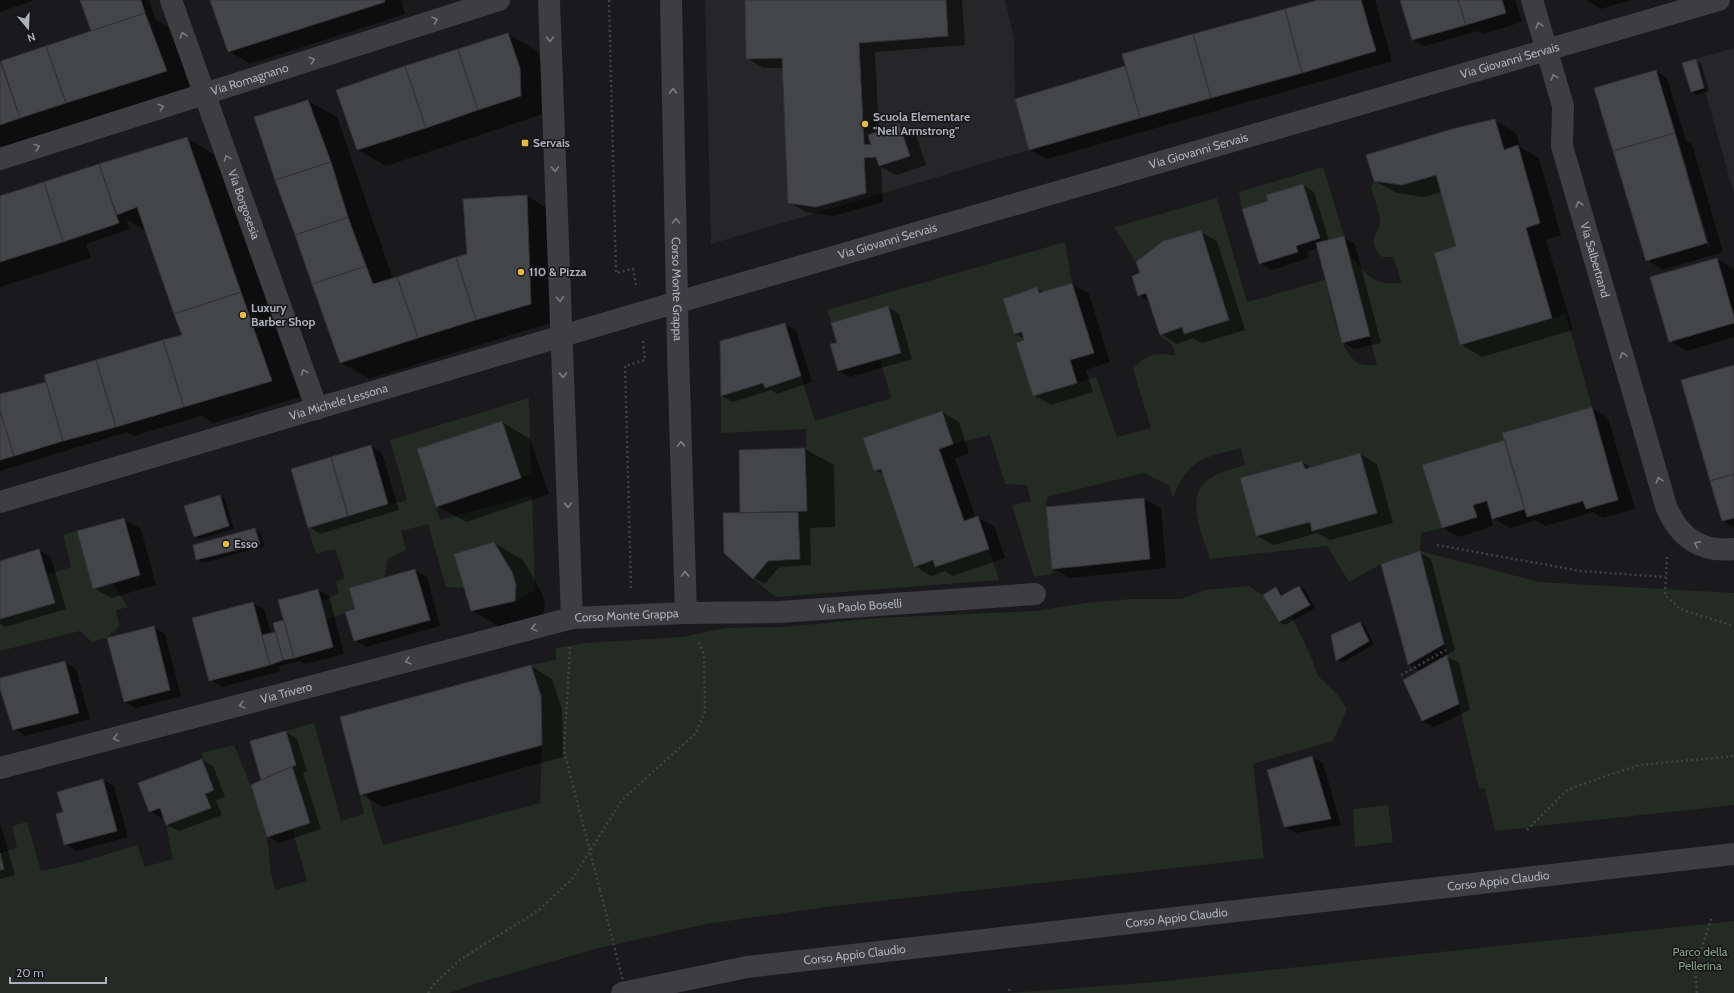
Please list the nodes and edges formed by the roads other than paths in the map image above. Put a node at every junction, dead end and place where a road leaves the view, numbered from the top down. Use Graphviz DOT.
graph roads {
  1 [pos="171,0"];
  2 [pos="499,0"];
  3 [pos="549,0"];
  4 [pos="671,0"];
  5 [pos="1532,0"];
  6 [pos="1719,0"];
  7 [pos="1546,50"];
  8 [pos="204,94"];
  9 [pos="0,159"];
  10 [pos="678,302"];
  11 [pos="561,336"];
  12 [pos="317,409"];
  13 [pos="0,502"];
  14 [pos="1734,549"];
  15 [pos="1035,594"];
  16 [pos="686,613"];
  17 [pos="572,618"];
  18 [pos="0,768"];
  19 [pos="1734,854"];
  20 [pos="622,993"];
  8 -- 1 [label="street, Via Borgosesia, one-way"];
  8 -- 2 [label="street, Via Romagnano, one-way"];
  3 -- 11 [label="street, Corso Monte Grappa, one-way"];
  10 -- 4 [label="street, Corso Monte Grappa, one-way"];
  7 -- 5 [label="street, Via Salbertrand, one-way"];
  6 -- 7 [label="street, Via Giovanni Servais"];
  7 -- 10 [label="street, Via Giovanni Servais"];
  14 -- 7 [label="street, Via Salbertrand, one-way"];
  9 -- 8 [label="street, Via Romagnano, one-way"];
  12 -- 8 [label="street, Via Borgosesia, one-way"];
  10 -- 11 [label="street, Via Michele Lessona"];
  16 -- 10 [label="street, Corso Monte Grappa, one-way"];
  11 -- 12 [label="street, Via Michele Lessona"];
  11 -- 17 [label="street, Corso Monte Grappa, one-way"];
  12 -- 13 [label="street, Via Michele Lessona"];
  15 -- 16 [label="street, Via Paolo Boselli"];
  16 -- 17 [label="street, Corso Monte Grappa"];
  17 -- 18 [label="street, Via Trivero, one-way"];
  19 -- 20 [label="street, Corso Appio Claudio"];
}
